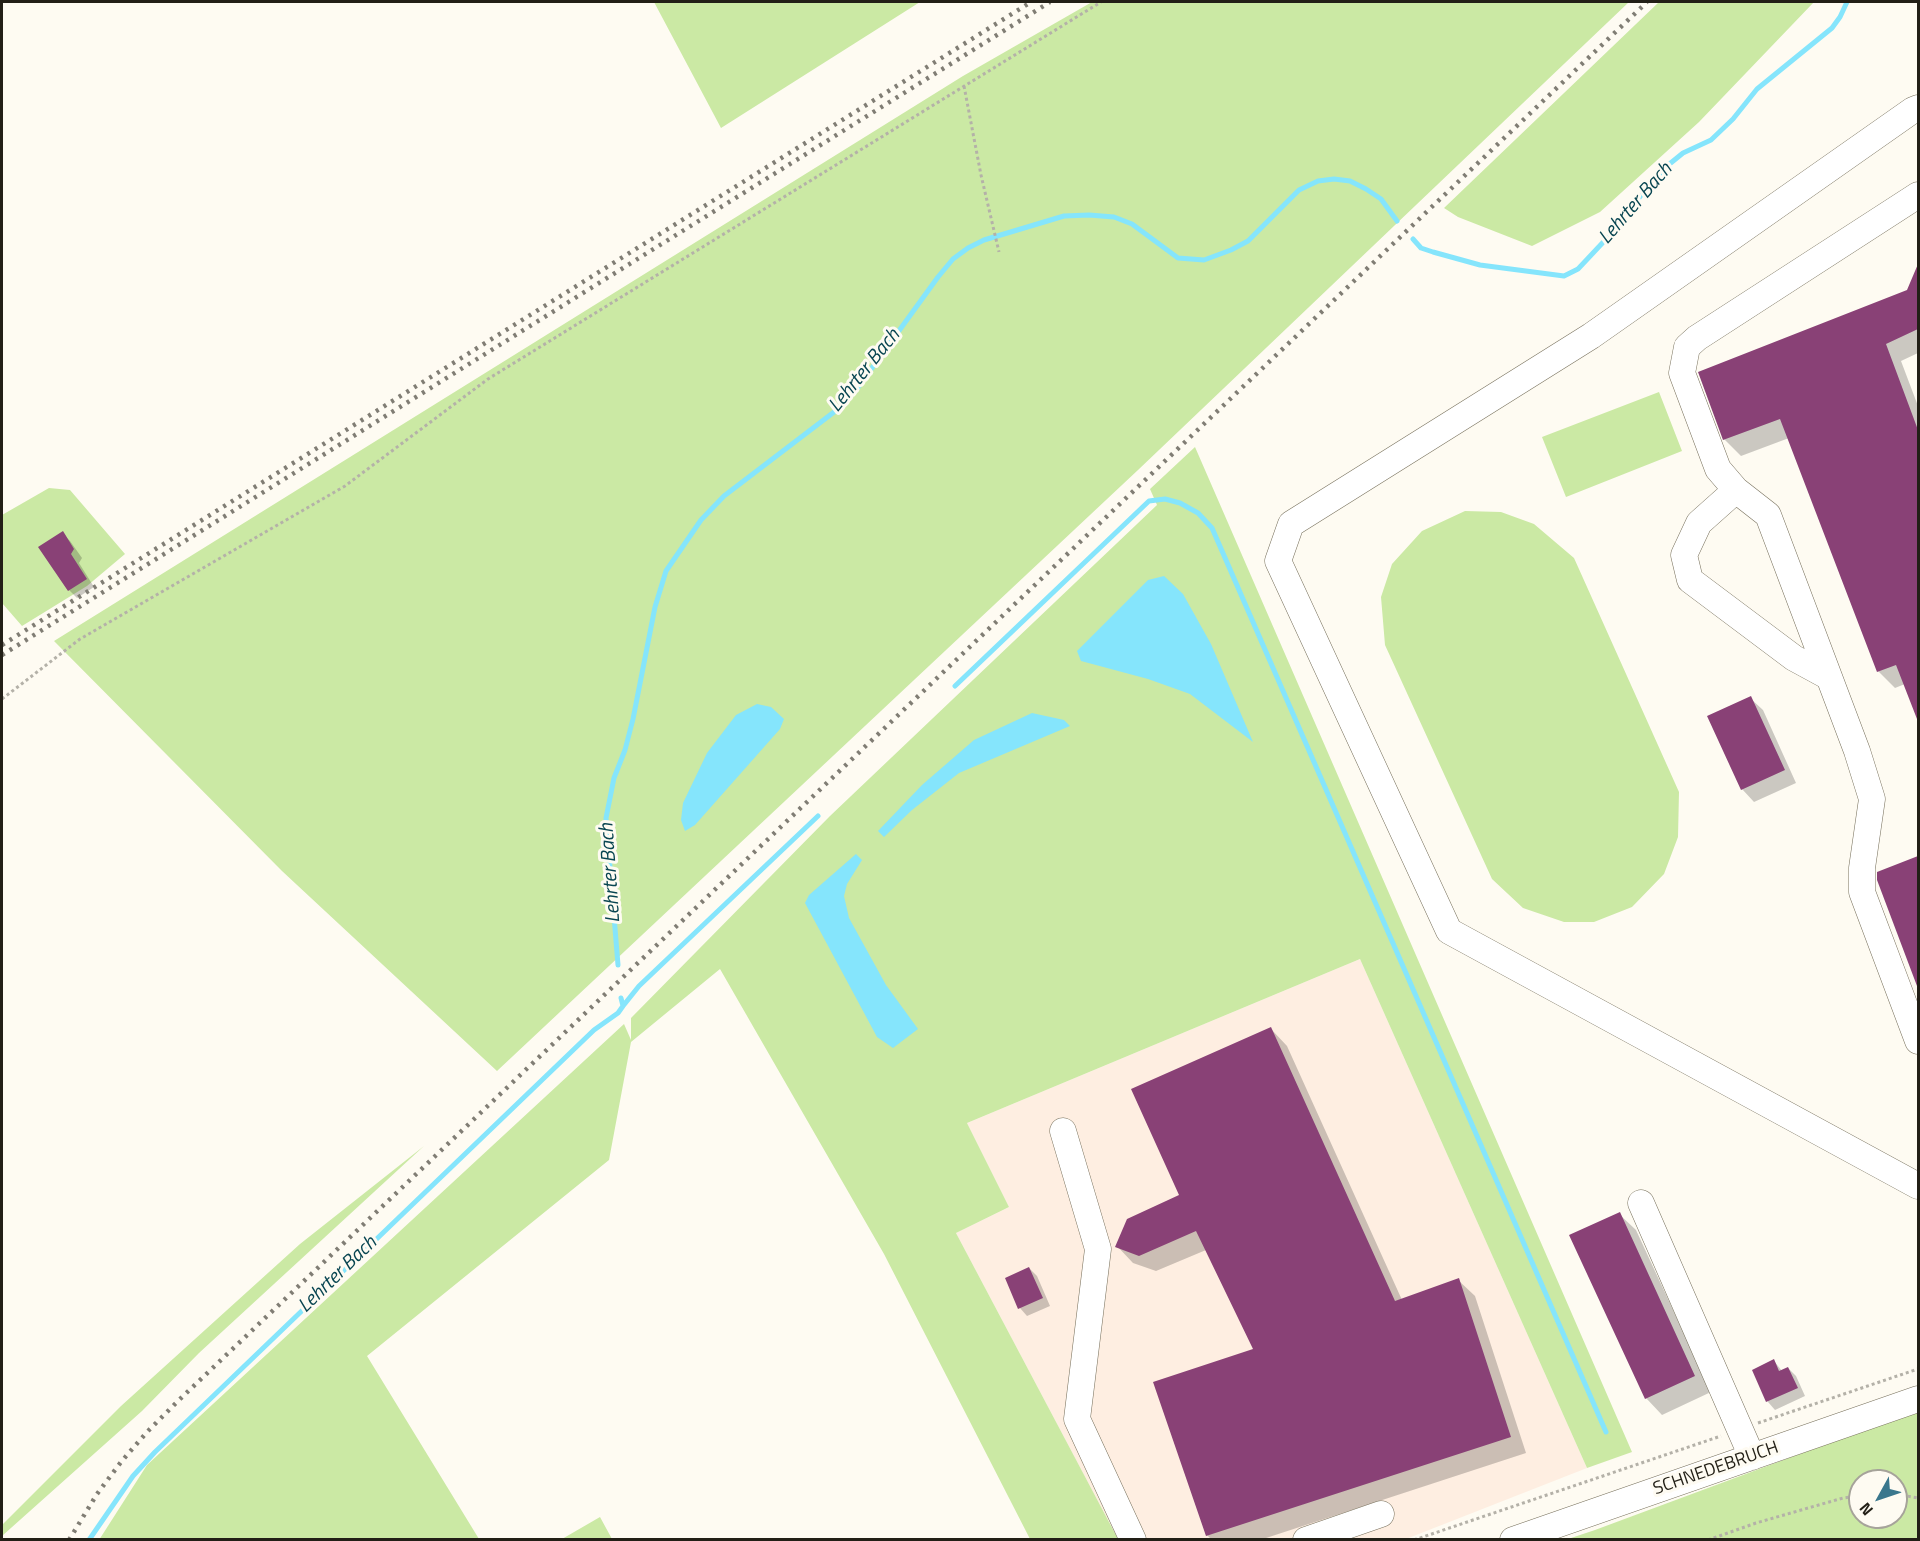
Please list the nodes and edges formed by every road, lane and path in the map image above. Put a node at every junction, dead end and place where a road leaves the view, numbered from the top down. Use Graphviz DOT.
graph roads {
  1 [pos="1101,2"];
  2 [pos="964,86"];
  3 [pos="1918,108"];
  4 [pos="1918,195"];
  5 [pos="999,252"];
  6 [pos="1736,490"];
  7 [pos="1829,677"];
  8 [pos="2,699"];
  9 [pos="1918,1041"];
  10 [pos="1063,1131"];
  11 [pos="1918,1186"];
  12 [pos="1641,1203"];
  13 [pos="1918,1369"];
  14 [pos="1918,1400"];
  15 [pos="1740,1429"];
  16 [pos="1752,1457"];
  17 [pos="1848,1497"];
  18 [pos="1381,1514"];
  19 [pos="1133,1539"];
  20 [pos="1306,1539"];
  21 [pos="1414,1539"];
  22 [pos="1513,1539"];
  23 [pos="1708,1539"];
  1 -- 2 [label="path"];
  2 -- 5 [label="path"];
  2 -- 8 [label="path"];
  3 -- 11 [label="street"];
  4 -- 6 [label="street"];
  6 -- 7 [label="street"];
  6 -- 7 [label="street"];
  7 -- 9 [label="street"];
  10 -- 19 [label="street"];
  12 -- 15 [label="street"];
  13 -- 15 [label="path"];
  14 -- 16 [label="street, SCHNEDEBRUCH"];
  15 -- 16 [label="street"];
  15 -- 21 [label="path"];
  16 -- 22 [label="street, SCHNEDEBRUCH"];
  17 -- 23 [label="path"];
  18 -- 20 [label="street"];
}
